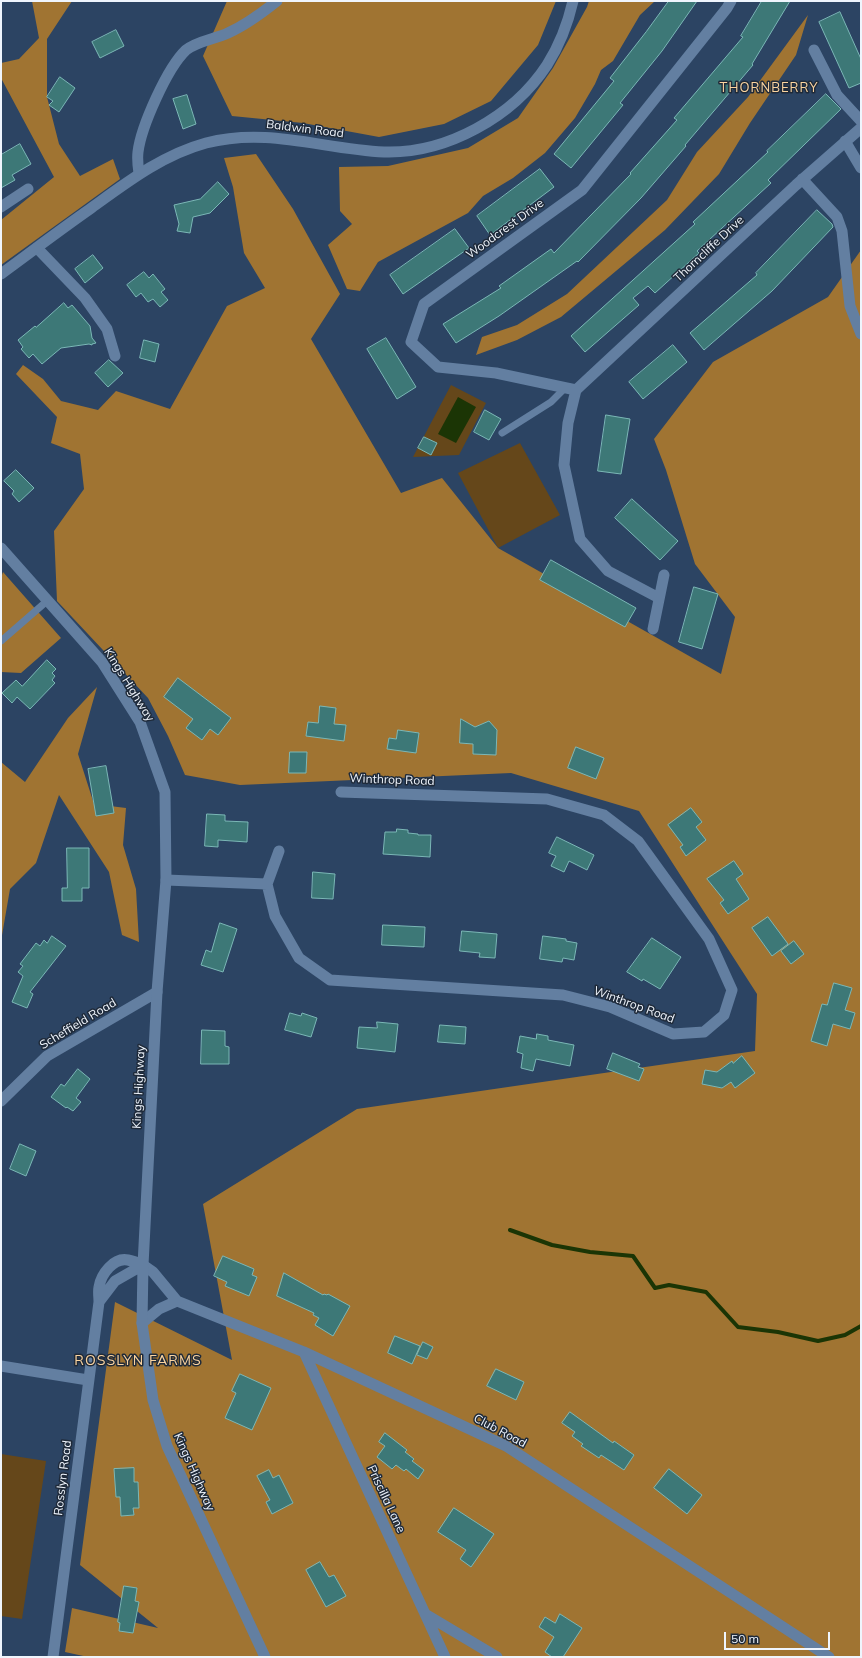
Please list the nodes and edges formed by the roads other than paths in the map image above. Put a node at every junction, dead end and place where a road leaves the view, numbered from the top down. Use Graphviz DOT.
graph roads {
  1 [pos="277,1"];
  2 [pos="573,1"];
  3 [pos="731,1"];
  4 [pos="814,50"];
  5 [pos="861,121"];
  6 [pos="861,128"];
  7 [pos="845,141"];
  8 [pos="861,168"];
  9 [pos="139,174"];
  10 [pos="802,179"];
  11 [pos="28,189"];
  12 [pos="1,207"];
  13 [pos="37,248"];
  14 [pos="1,274"];
  15 [pos="861,334"];
  16 [pos="114,356"];
  17 [pos="570,389"];
  18 [pos="502,433"];
  19 [pos="1,548"];
  20 [pos="664,575"];
  21 [pos="659,598"];
  22 [pos="47,601"];
  23 [pos="653,629"];
  24 [pos="1,641"];
  25 [pos="341,792"];
  26 [pos="280,851"];
  27 [pos="166,880"];
  28 [pos="267,884"];
  29 [pos="157,992"];
  30 [pos="1,1101"];
  31 [pos="143,1265"];
  32 [pos="177,1301"];
  33 [pos="99,1302"];
  34 [pos="142,1324"];
  35 [pos="304,1352"];
  36 [pos="1,1366"];
  37 [pos="88,1380"];
  38 [pos="425,1614"];
  39 [pos="53,1657"];
  40 [pos="265,1657"];
  41 [pos="445,1657"];
  42 [pos="497,1657"];
  43 [pos="829,1657"];
  1 -- 9 [label="street"];
  2 -- 9 [label="street, Baldwin Road"];
  3 -- 17 [label="street, Woodcrest Drive"];
  4 -- 5 [label="street"];
  6 -- 7 [label="street, Thorncliffe Drive"];
  7 -- 8 [label="street"];
  7 -- 10 [label="street, Thorncliffe Drive"];
  9 -- 13 [label="street, Baldwin Road"];
  10 -- 15 [label="street"];
  10 -- 17 [label="street, Thorncliffe Drive"];
  11 -- 12 [label="street"];
  13 -- 14 [label="street, Baldwin Road"];
  13 -- 16 [label="street"];
  17 -- 18 [label="lane"];
  17 -- 21 [label="street"];
  19 -- 22 [label="street, Kings Highway"];
  20 -- 21 [label="street"];
  21 -- 23 [label="street"];
  22 -- 24 [label="lane"];
  22 -- 27 [label="street, Kings Highway"];
  25 -- 28 [label="street, Winthrop Road"];
  26 -- 28 [label="street"];
  27 -- 28 [label="street"];
  27 -- 29 [label="street, Kings Highway"];
  29 -- 30 [label="street, Scheffield Road"];
  29 -- 31 [label="street, Kings Highway"];
  31 -- 32 [label="street, Club Road"];
  31 -- 33 [label="street, Rosslyn Road"];
  31 -- 33 [label="street, Rosslyn Road"];
  31 -- 34 [label="street, Kings Highway"];
  32 -- 34 [label="street"];
  32 -- 35 [label="street, Club Road"];
  33 -- 37 [label="street, Rosslyn Road"];
  34 -- 40 [label="street, Kings Highway"];
  35 -- 38 [label="street, Priscilla Lane"];
  35 -- 43 [label="street, Club Road"];
  36 -- 37 [label="street"];
  37 -- 39 [label="street, Rosslyn Road"];
  38 -- 41 [label="street, Priscilla Lane"];
  38 -- 42 [label="street"];
}
